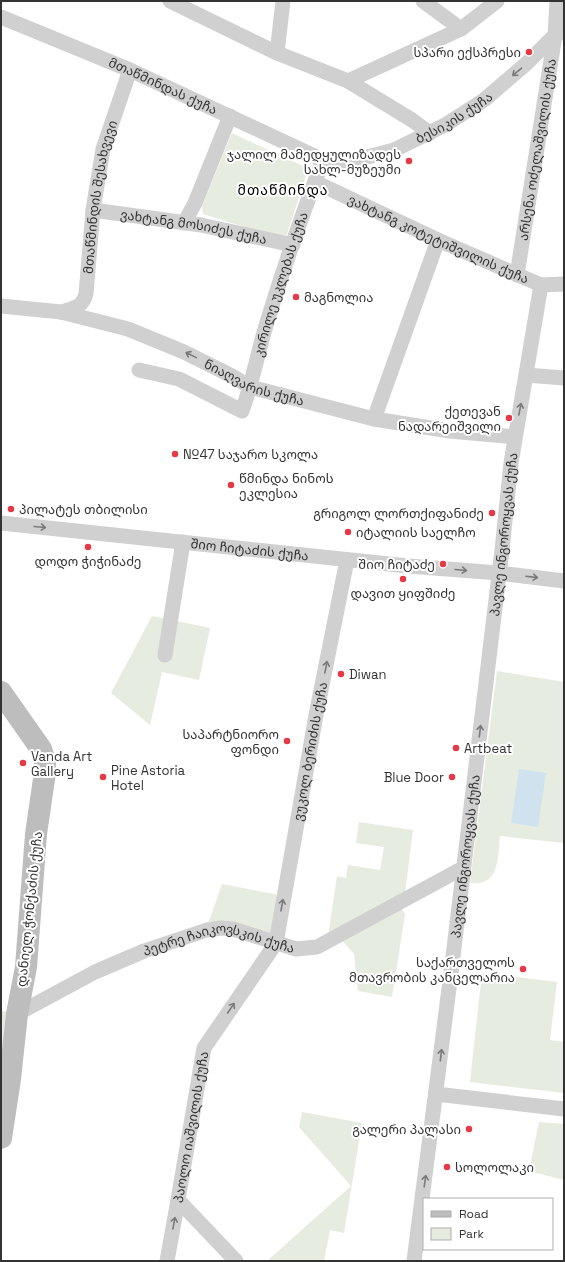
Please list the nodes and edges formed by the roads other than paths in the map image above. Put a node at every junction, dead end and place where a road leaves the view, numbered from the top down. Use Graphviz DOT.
graph roads {
  1 [pos="170,1"];
  2 [pos="283,1"];
  3 [pos="423,1"];
  4 [pos="497,1"];
  5 [pos="557,1"];
  6 [pos="1,17"];
  7 [pos="461,29"];
  8 [pos="560,33"];
  9 [pos="277,53"];
  10 [pos="130,70"];
  11 [pos="348,81"];
  12 [pos="230,116"];
  13 [pos="430,133"];
  14 [pos="323,160"];
  15 [pos="315,182"];
  16 [pos="93,210"];
  17 [pos="184,223"];
  18 [pos="438,240"];
  19 [pos="293,245"];
  20 [pos="517,275"];
  21 [pos="564,284"];
  22 [pos="540,285"];
  23 [pos="1,306"];
  24 [pos="61,312"];
  25 [pos="139,370"];
  26 [pos="526,374"];
  27 [pos="564,378"];
  28 [pos="250,387"];
  29 [pos="374,419"];
  30 [pos="514,437"];
  31 [pos="1,522"];
  32 [pos="183,542"];
  33 [pos="347,560"];
  34 [pos="499,573"];
  35 [pos="564,581"];
  36 [pos="165,655"];
  37 [pos="1,692"];
  38 [pos="463,868"];
  39 [pos="276,943"];
  40 [pos="17,1014"];
  41 [pos="6,1082"];
  42 [pos="436,1094"];
  43 [pos="564,1109"];
  44 [pos="1,1138"];
  45 [pos="178,1200"];
  46 [pos="166,1261"];
  47 [pos="236,1261"];
  48 [pos="414,1261"];
  1 -- 9 [label="street"];
  2 -- 9 [label="street"];
  3 -- 7 [label="street"];
  4 -- 7 [label="street"];
  5 -- 8 [label="street, არსენა ოძელაშვილის ქუჩა"];
  6 -- 10 [label="street, მთაწმინდას ქუჩა"];
  7 -- 11 [label="street"];
  8 -- 13 [label="street, ბესიკის ქუჩა, one-way"];
  8 -- 20 [label="street, არსენა ოძელაშვილის ქუჩა"];
  9 -- 11 [label="street"];
  10 -- 12 [label="street, მთაწმინდას ქუჩა"];
  10 -- 16 [label="street, მთაწმინდის შესახვევი"];
  11 -- 13 [label="street"];
  12 -- 14 [label="street, მთაწმინდას ქუჩა"];
  12 -- 17 [label="street"];
  13 -- 14 [label="street, ბესიკის ქუჩა"];
  14 -- 15 [label="street, კირილე უკლებას ქუჩა"];
  15 -- 18 [label="street, ვახტანგ კოტეტიშვილის ქუჩა"];
  15 -- 19 [label="street, კირილე უკლებას ქუჩა"];
  16 -- 17 [label="street, ვახტანგ მოსიძეს ქუჩა"];
  16 -- 24 [label="street, მთაწმინდის შესახვევი"];
  17 -- 19 [label="street, ვახტანგ მოსიძეს ქუჩა"];
  18 -- 20 [label="street, ვახტანგ კოტეტიშვილის ქუჩა"];
  18 -- 29 [label="street"];
  19 -- 28 [label="street, კირილე უკლებას ქუჩა"];
  20 -- 22 [label="street, ვახტანგ კოტეტიშვილის ქუჩა"];
  21 -- 22 [label="street, ვახტანგ კოტეტიშვილის ქუჩა"];
  22 -- 26 [label="street, პავლე ინგოროყვას ქუჩა"];
  23 -- 24 [label="street, ნიაღვარის ქუჩა"];
  28 -- 24 [label="street, ნიაღვარის ქუჩა, one-way"];
  25 -- 28 [label="street, კირილე უკლებას ქუჩა"];
  26 -- 27 [label="street"];
  30 -- 26 [label="street, პავლე ინგოროყვას ქუჩა, one-way"];
  28 -- 29 [label="street, ნიაღვარის ქუჩა"];
  29 -- 30 [label="street, ნიაღვარის ქუჩა"];
  30 -- 34 [label="street, პავლე ინგოროყვას ქუჩა"];
  31 -- 32 [label="street, შიო ჩიტაძის ქუჩა, one-way"];
  32 -- 33 [label="street, შიო ჩიტაძის ქუჩა"];
  32 -- 36 [label="street"];
  33 -- 34 [label="street, შიო ჩიტაძის ქუჩა, one-way"];
  39 -- 33 [label="street, ვუკოლ ბერიძის ქუჩა, one-way"];
  34 -- 35 [label="street, შიო ჩიტაძის ქუჩა, one-way"];
  38 -- 34 [label="street, პავლე ინგოროყვას ქუჩა, one-way"];
  37 -- 40 [label="street, დანიელ ჭონქაძის ქუჩა"];
  38 -- 39 [label="street, პეტრე ჩაიკოვსკის ქუჩა"];
  42 -- 38 [label="street, პავლე ინგოროყვას ქუჩა, one-way"];
  39 -- 40 [label="street, პეტრე ჩაიკოვსკის ქუჩა"];
  45 -- 39 [label="street, პაოლო იაშვილის ქუჩა, one-way"];
  40 -- 41 [label="street, დანიელ ჭონქაძის ქუჩა"];
  41 -- 44 [label="street, დანიელ ჭონქაძის ქუჩა"];
  42 -- 43 [label="street"];
  48 -- 42 [label="street, პავლე ინგოროყვას ქუჩა, one-way"];
  46 -- 45 [label="street, პაოლო იაშვილის ქუჩა, one-way"];
  45 -- 47 [label="street"];
}
